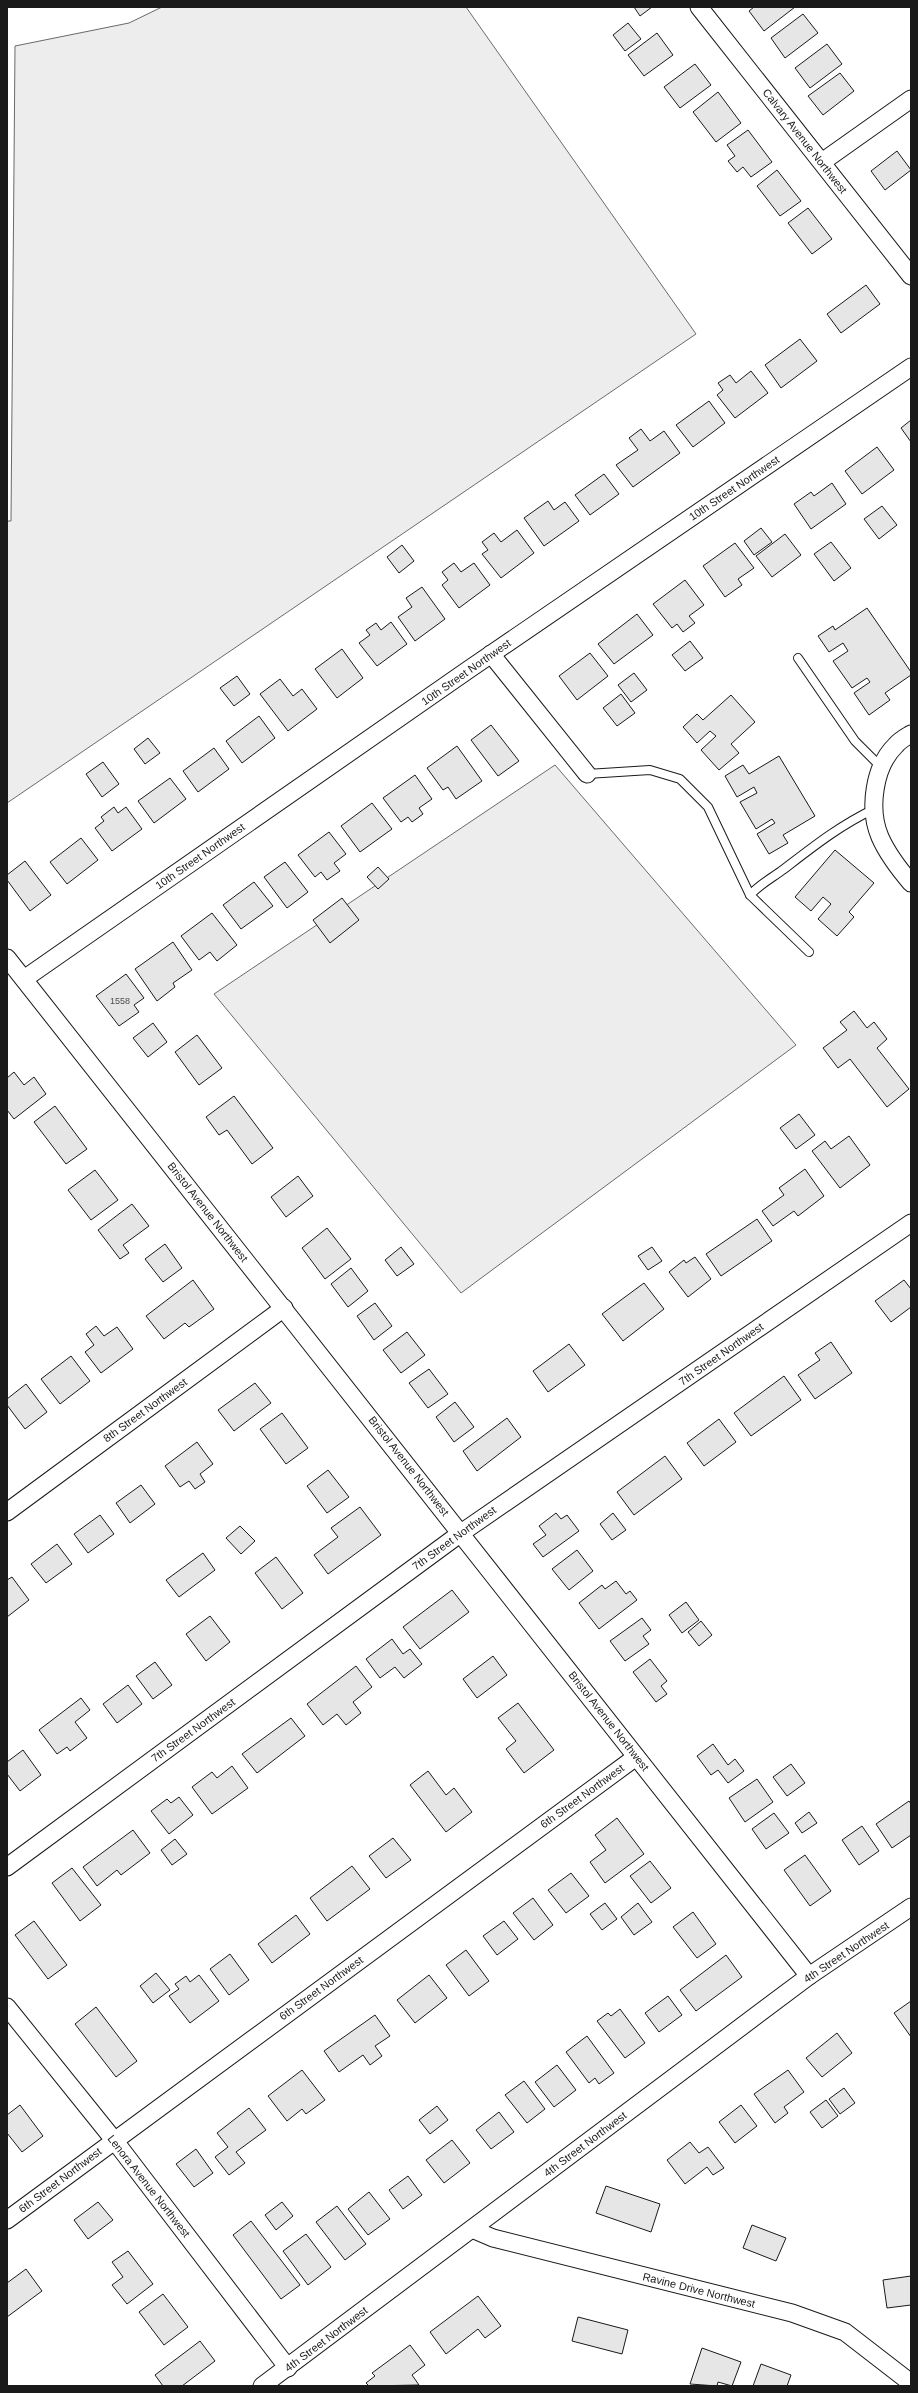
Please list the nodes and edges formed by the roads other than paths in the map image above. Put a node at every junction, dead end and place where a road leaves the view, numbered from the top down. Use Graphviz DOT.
graph roads {
  1 [pos="699,7"];
  2 [pos="911,99"];
  3 [pos="822,162"];
  4 [pos="911,276"];
  5 [pos="911,367"];
  6 [pos="491,654"];
  7 [pos="798,658"];
  8 [pos="911,734"];
  9 [pos="882,768"];
  10 [pos="587,774"];
  11 [pos="874,810"];
  12 [pos="911,882"];
  13 [pos="750,895"];
  14 [pos="809,952"];
  15 [pos="7,958"];
  16 [pos="24,979"];
  17 [pos="911,1222"];
  18 [pos="284,1308"];
  19 [pos="7,1512"];
  20 [pos="461,1533"];
  21 [pos="636,1757"];
  22 [pos="7,1867"];
  23 [pos="911,1907"];
  24 [pos="809,1976"];
  25 [pos="7,2008"];
  26 [pos="114,2140"];
  27 [pos="7,2220"];
  28 [pos="472,2229"];
  29 [pos="288,2368"];
  30 [pos="911,2383"];
  31 [pos="262,2386"];
  1 -- 3 [label="street, Calvary Avenue Northwest"];
  2 -- 3 [label="street"];
  3 -- 4 [label="street, Calvary Avenue Northwest"];
  5 -- 6 [label="street, 10th Street Northwest"];
  6 -- 10 [label="street"];
  6 -- 16 [label="street, 10th Street Northwest"];
  7 -- 9 [label="lane"];
  8 -- 9 [label="street"];
  9 -- 11 [label="street"];
  10 -- 13 [label="lane"];
  11 -- 12 [label="street"];
  11 -- 13 [label="lane"];
  13 -- 14 [label="lane"];
  15 -- 16 [label="street, Bristol Avenue Northwest"];
  16 -- 18 [label="street, Bristol Avenue Northwest"];
  17 -- 20 [label="street, 7th Street Northwest"];
  18 -- 19 [label="street, 8th Street Northwest"];
  18 -- 20 [label="street, Bristol Avenue Northwest"];
  20 -- 21 [label="street, Bristol Avenue Northwest"];
  20 -- 22 [label="street, 7th Street Northwest"];
  21 -- 24 [label="street, Bristol Avenue Northwest"];
  21 -- 26 [label="street, 6th Street Northwest"];
  23 -- 24 [label="street, 4th Street Northwest"];
  24 -- 28 [label="street, 4th Street Northwest"];
  25 -- 26 [label="street, Lenora Avenue Northwest"];
  26 -- 27 [label="street, 6th Street Northwest"];
  26 -- 29 [label="street, Lenora Avenue Northwest"];
  28 -- 29 [label="street, 4th Street Northwest"];
  28 -- 30 [label="street, Ravine Drive Northwest"];
  29 -- 31 [label="street, 4th Street Northwest"];
}
